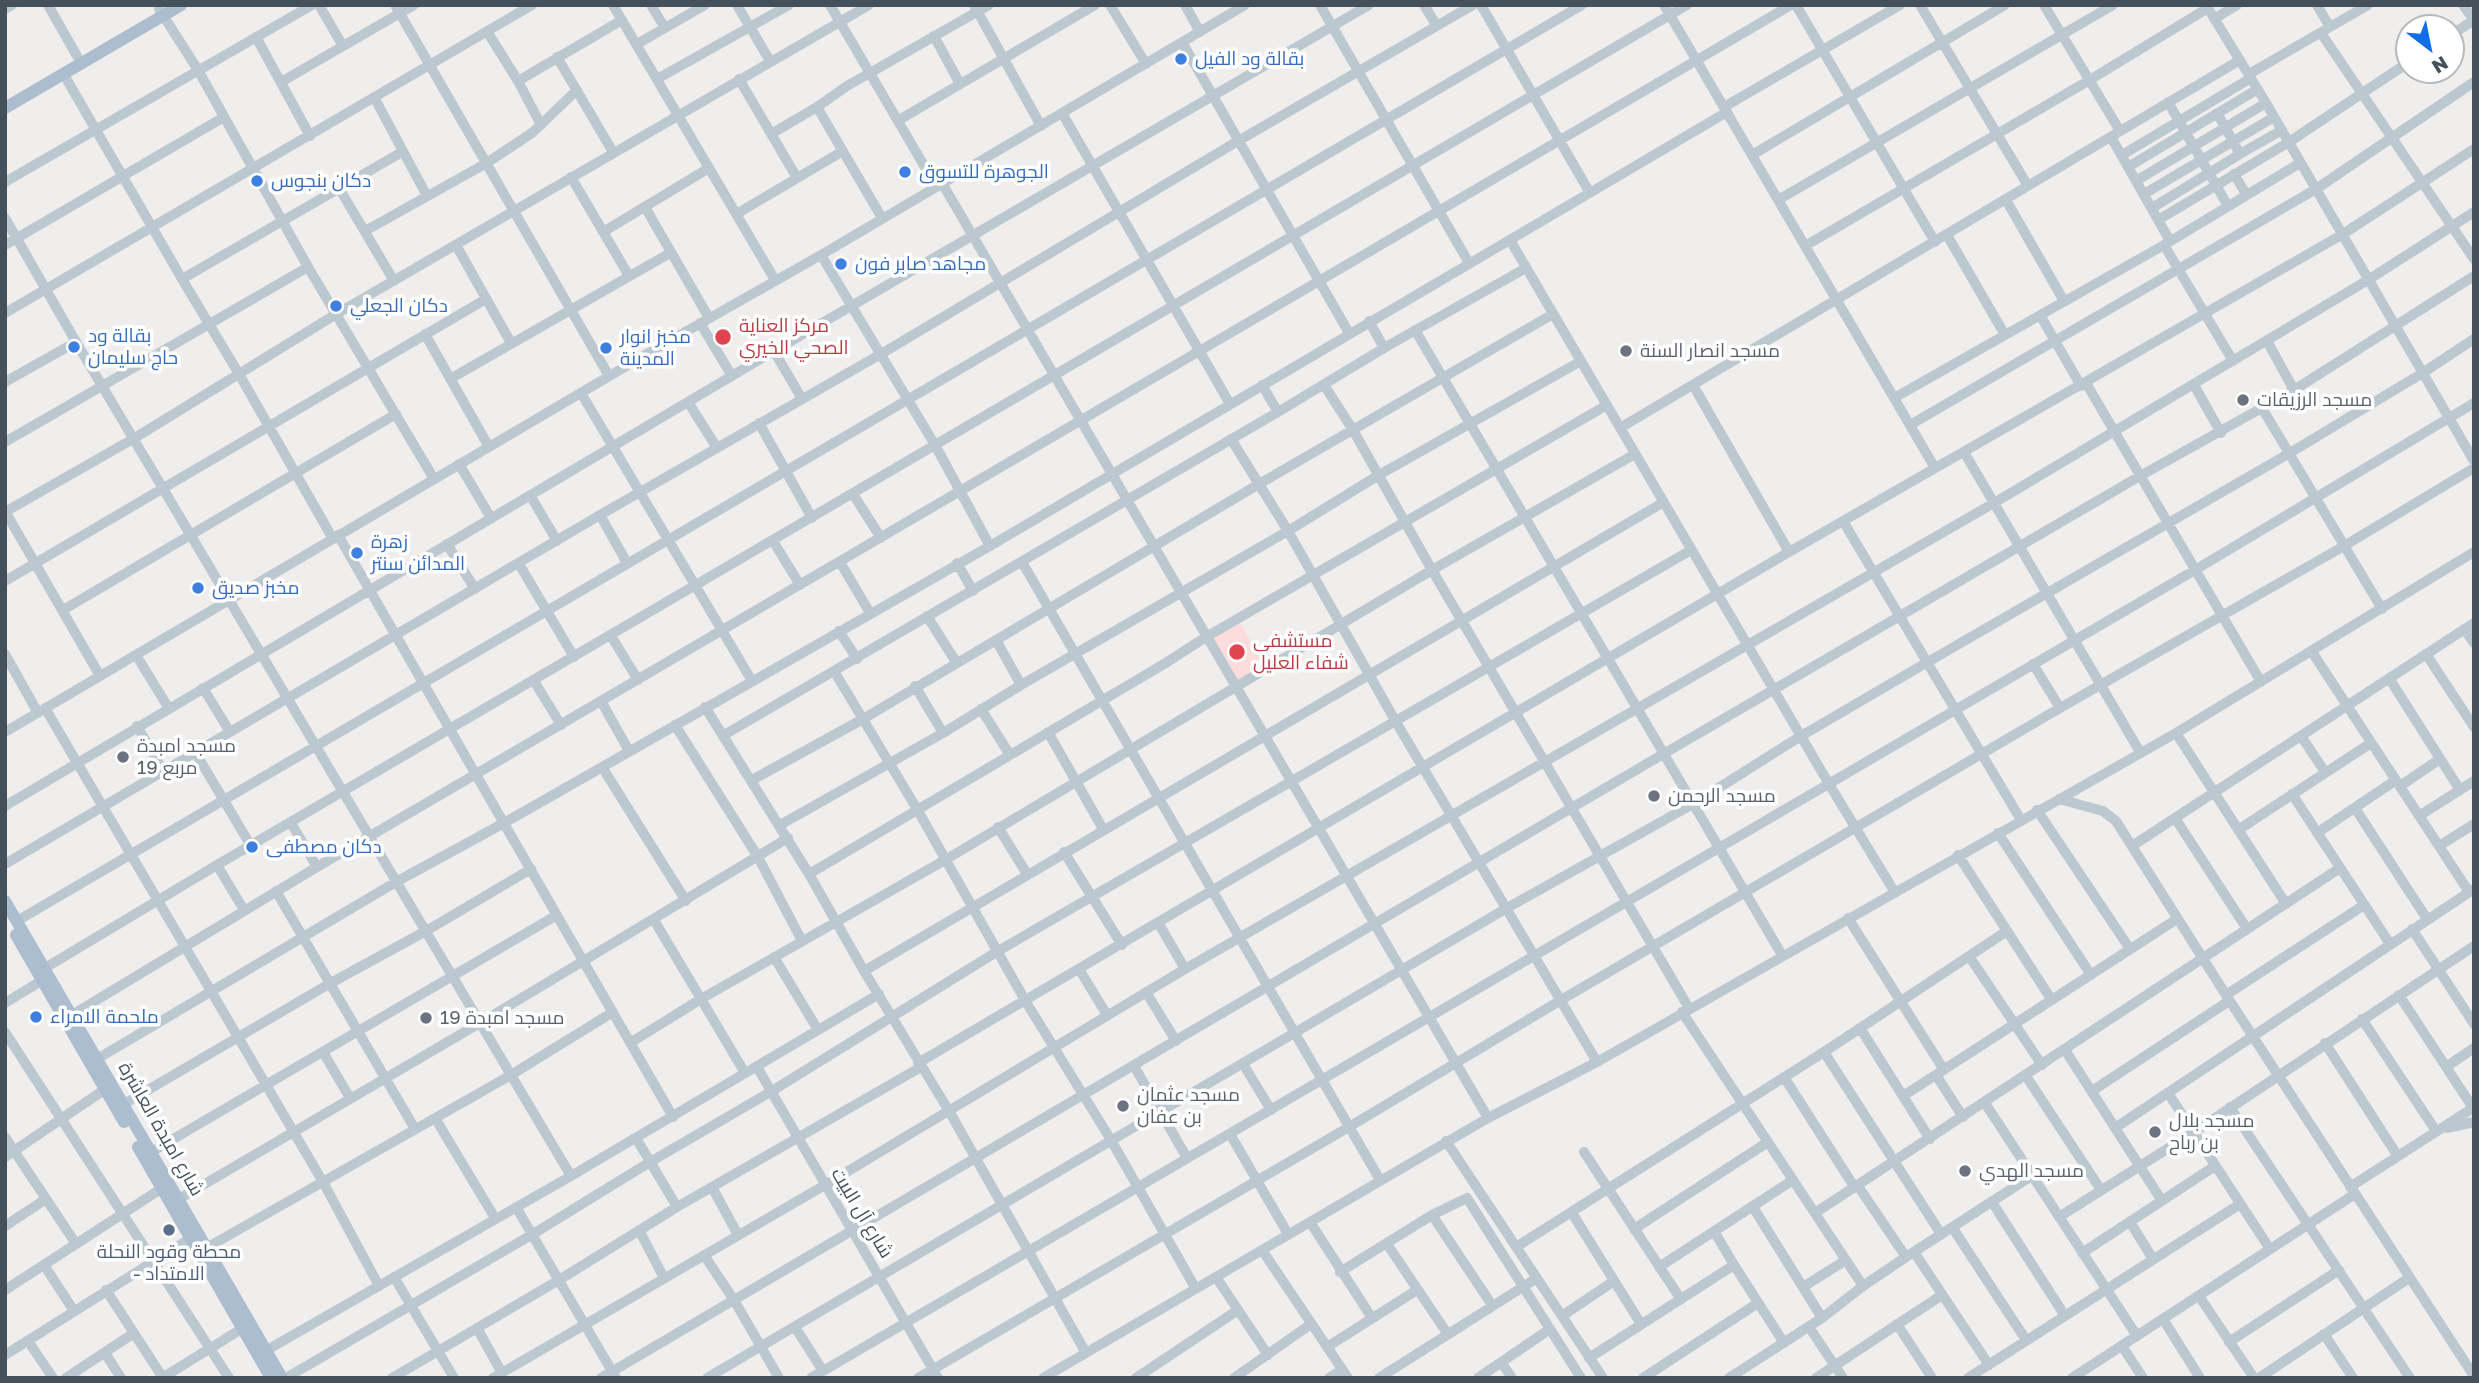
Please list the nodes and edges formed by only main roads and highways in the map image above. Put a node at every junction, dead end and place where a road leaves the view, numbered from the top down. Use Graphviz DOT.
graph roads {
  1 [pos="181,5"];
  2 [pos="162,10"];
  3 [pos="5,99"];
  4 [pos="5,108"];
  5 [pos="5,901"];
  6 [pos="11,919"];
  7 [pos="43,975"];
  8 [pos="166,1186"];
  9 [pos="225,1286"];
  10 [pos="274,1377"];
  1 -- 2 [label="main road"];
  2 -- 3 [label="main road"];
  2 -- 4 [label="main road"];
  5 -- 6 [label="main road, شارع امبدة العاشرة"];
  6 -- 7 [label="main road, شارع امبدة العاشرة"];
  7 -- 8 [label="main road, شارع امبدة العاشرة"];
  7 -- 8 [label="main road, شارع امبدة العاشرة"];
  8 -- 9 [label="main road, شارع امبدة العاشرة"];
  8 -- 9 [label="main road, شارع امبدة العاشرة"];
  9 -- 10 [label="main road, شارع امبدة العاشرة"];
  9 -- 10 [label="main road, شارع امبدة العاشرة"];
}
